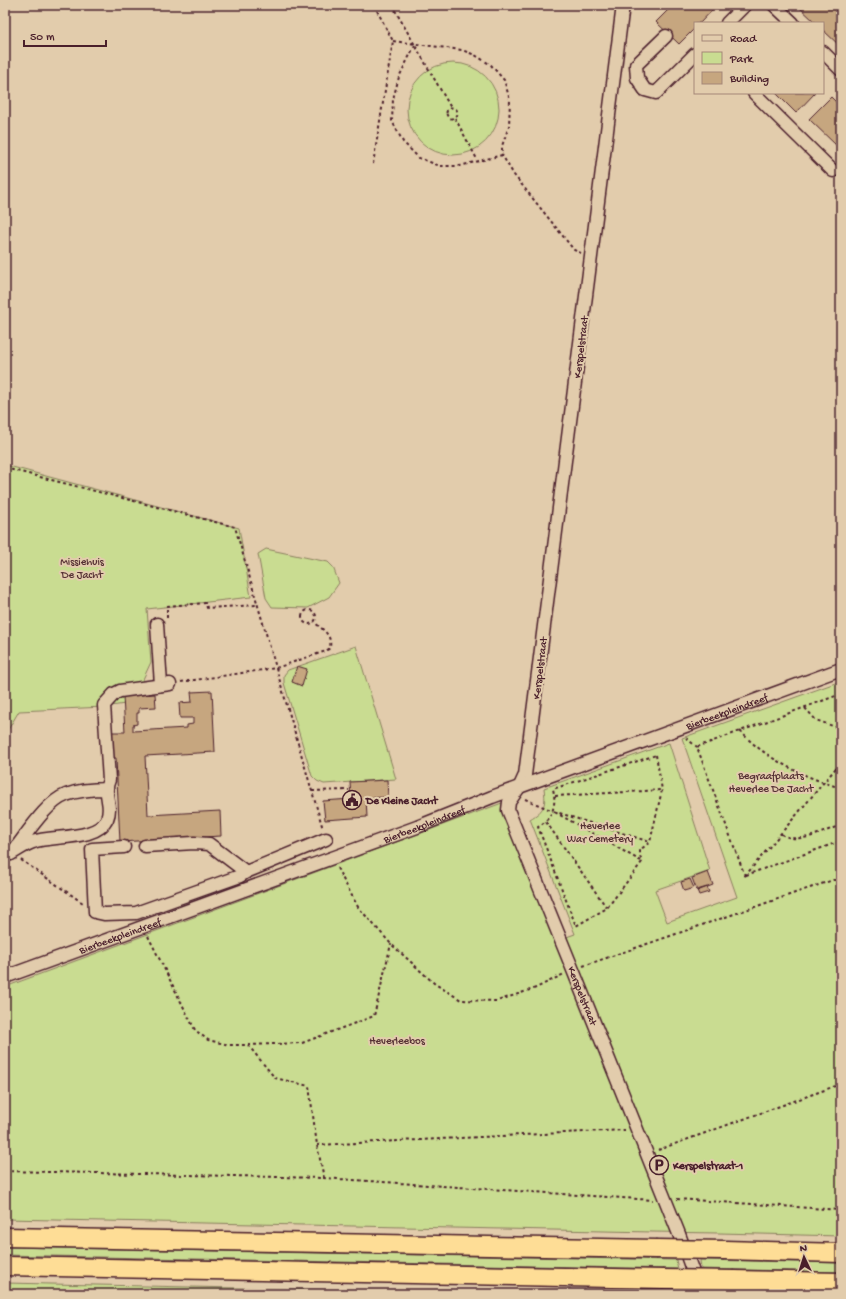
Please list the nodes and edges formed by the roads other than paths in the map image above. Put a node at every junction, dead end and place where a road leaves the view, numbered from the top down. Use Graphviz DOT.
graph roads {
  1 [pos="623,5"];
  2 [pos="745,5"];
  3 [pos="774,5"];
  4 [pos="727,22"];
  5 [pos="791,22"];
  6 [pos="666,36"];
  7 [pos="824,53"];
  8 [pos="694,55"];
  9 [pos="841,70"];
  10 [pos="755,94"];
  11 [pos="833,171"];
  12 [pos="162,623"];
  13 [pos="841,669"];
  14 [pos="106,788"];
  15 [pos="518,790"];
  16 [pos="326,839"];
  17 [pos="145,846"];
  18 [pos="124,847"];
  19 [pos="246,872"];
  20 [pos="5,977"];
  21 [pos="5,1237"];
  22 [pos="841,1253"];
  23 [pos="5,1266"];
  24 [pos="841,1282"];
  25 [pos="701,1294"];
  1 -- 15 [label="street, Kerspelstraat"];
  2 -- 4 [label="street"];
  3 -- 5 [label="street"];
  6 -- 8 [label="street"];
  7 -- 9 [label="street"];
  10 -- 11 [label="street"];
  12 -- 14 [label="street"];
  13 -- 15 [label="street, Bierbeekpleindreef"];
  14 -- 14 [label="street"];
  15 -- 20 [label="street, Bierbeekpleindreef"];
  15 -- 25 [label="street, Kerspelstraat"];
  16 -- 19 [label="street"];
  17 -- 19 [label="street"];
  18 -- 19 [label="street"];
  21 -- 22 [label="highway, bridge"];
  23 -- 24 [label="highway, bridge"];
}
